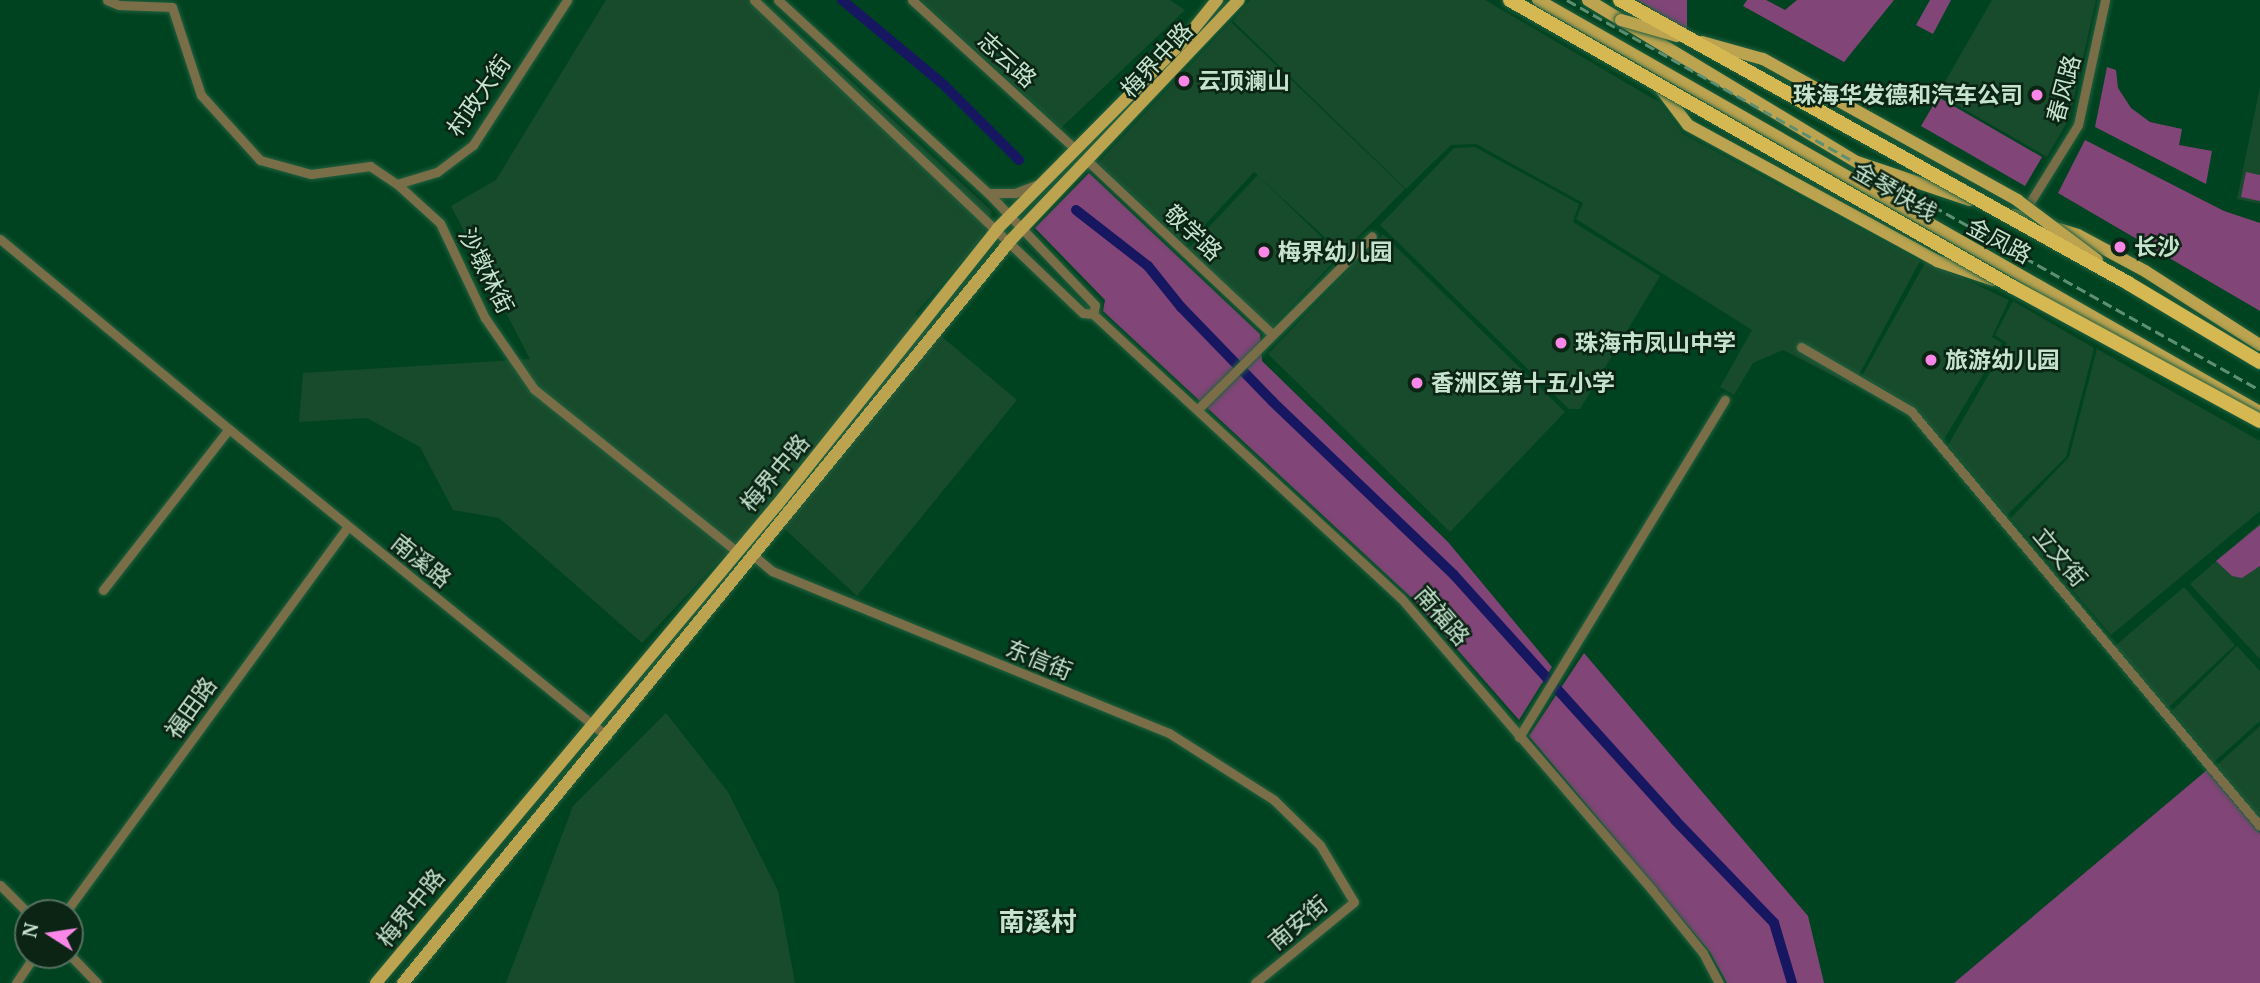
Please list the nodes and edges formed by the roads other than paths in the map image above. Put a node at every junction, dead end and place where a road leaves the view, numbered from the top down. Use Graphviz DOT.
graph roads {
  1 [pos="107,0"];
  2 [pos="567,0"];
  3 [pos="754,0"];
  4 [pos="778,0"];
  5 [pos="912,0"];
  6 [pos="1217,0"];
  7 [pos="1239,0"];
  8 [pos="1510,0"];
  9 [pos="1538,0"];
  10 [pos="1588,0"];
  11 [pos="1620,0"];
  12 [pos="2105,0"];
  13 [pos="1621,20"];
  14 [pos="1635,56"];
  15 [pos="1098,126"];
  16 [pos="1111,138"];
  17 [pos="1075,149"];
  18 [pos="1089,162"];
  19 [pos="1041,183"];
  20 [pos="397,184"];
  21 [pos="988,193"];
  22 [pos="1011,215"];
  23 [pos="2021,217"];
  24 [pos="998,228"];
  25 [pos="1023,228"];
  26 [pos="1372,236"];
  27 [pos="0,239"];
  28 [pos="1010,241"];
  29 [pos="2128,284"];
  30 [pos="2013,287"];
  31 [pos="1093,314"];
  32 [pos="1271,332"];
  33 [pos="2260,345"];
  34 [pos="1801,347"];
  35 [pos="2260,362"];
  36 [pos="1725,400"];
  37 [pos="1198,409"];
  38 [pos="2260,412"];
  39 [pos="2260,421"];
  40 [pos="229,429"];
  41 [pos="347,527"];
  42 [pos="736,551"];
  43 [pos="754,556"];
  44 [pos="103,590"];
  45 [pos="591,722"];
  46 [pos="607,736"];
  47 [pos="1519,737"];
  48 [pos="1294,825"];
  49 [pos="2260,826"];
  50 [pos="0,885"];
  51 [pos="14,899"];
  52 [pos="75,899"];
  53 [pos="83,969"];
  54 [pos="97,983"];
  55 [pos="376,983"];
  56 [pos="403,983"];
  57 [pos="1255,983"];
  58 [pos="1719,983"];
  1 -- 20 [label="street, 沙墩林街"];
  2 -- 20 [label="street, 村政大街"];
  3 -- 24 [label="street"];
  4 -- 21 [label="street"];
  5 -- 17 [label="street, 志云路"];
  6 -- 15 [label="main road, 梅界中路"];
  7 -- 16 [label="main road, 梅界中路"];
  8 -- 30 [label="highway, 金琴快线, bridge"];
  9 -- 14 [label="main road, 金凤路"];
  10 -- 13 [label="main road, 金凤路"];
  11 -- 29 [label="highway, 金琴快线, bridge"];
  12 -- 23 [label="street, 春风路"];
  13 -- 23 [label="main road, 金凤路"];
  13 -- 29 [label="main road, bridge"];
  14 -- 30 [label="main road, bridge"];
  14 -- 38 [label="main road, 金凤路"];
  15 -- 16 [label="street"];
  15 -- 17 [label="main road, 梅界中路"];
  16 -- 18 [label="main road, 梅界中路"];
  17 -- 19 [label="main road, 梅界中路"];
  18 -- 25 [label="main road, 梅界中路"];
  18 -- 32 [label="street, 敬学路"];
  19 -- 21 [label="street"];
  19 -- 22 [label="main road, 梅界中路"];
  20 -- 42 [label="street, 沙墩林街"];
  21 -- 22 [label="street"];
  22 -- 24 [label="main road, 梅界中路"];
  22 -- 25 [label="street"];
  23 -- 33 [label="main road, 金凤路"];
  24 -- 28 [label="street"];
  24 -- 42 [label="main road, 梅界中路"];
  25 -- 28 [label="main road, 梅界中路"];
  25 -- 31 [label="street"];
  26 -- 32 [label="street"];
  27 -- 40 [label="street, 南溪路"];
  28 -- 31 [label="street"];
  28 -- 43 [label="main road, 梅界中路"];
  29 -- 35 [label="highway, 金琴快线, bridge"];
  30 -- 39 [label="highway, 金琴快线, bridge"];
  31 -- 37 [label="street, 南福路"];
  32 -- 37 [label="street"];
  34 -- 49 [label="street, 立文街"];
  36 -- 47 [label="street"];
  37 -- 47 [label="street, 南福路"];
  40 -- 41 [label="street, 南溪路"];
  40 -- 44 [label="street"];
  41 -- 45 [label="street, 南溪路"];
  41 -- 52 [label="street, 福田路"];
  42 -- 45 [label="main road, 梅界中路"];
  43 -- 46 [label="main road, 梅界中路"];
  43 -- 48 [label="street, 东信街"];
  45 -- 46 [label="street, 南溪路"];
  45 -- 55 [label="main road, 梅界中路"];
  46 -- 56 [label="main road, 梅界中路"];
  47 -- 58 [label="street, 南福路"];
  48 -- 57 [label="street, 南安街"];
  50 -- 51 [label="street"];
  53 -- 54 [label="street"];
}
